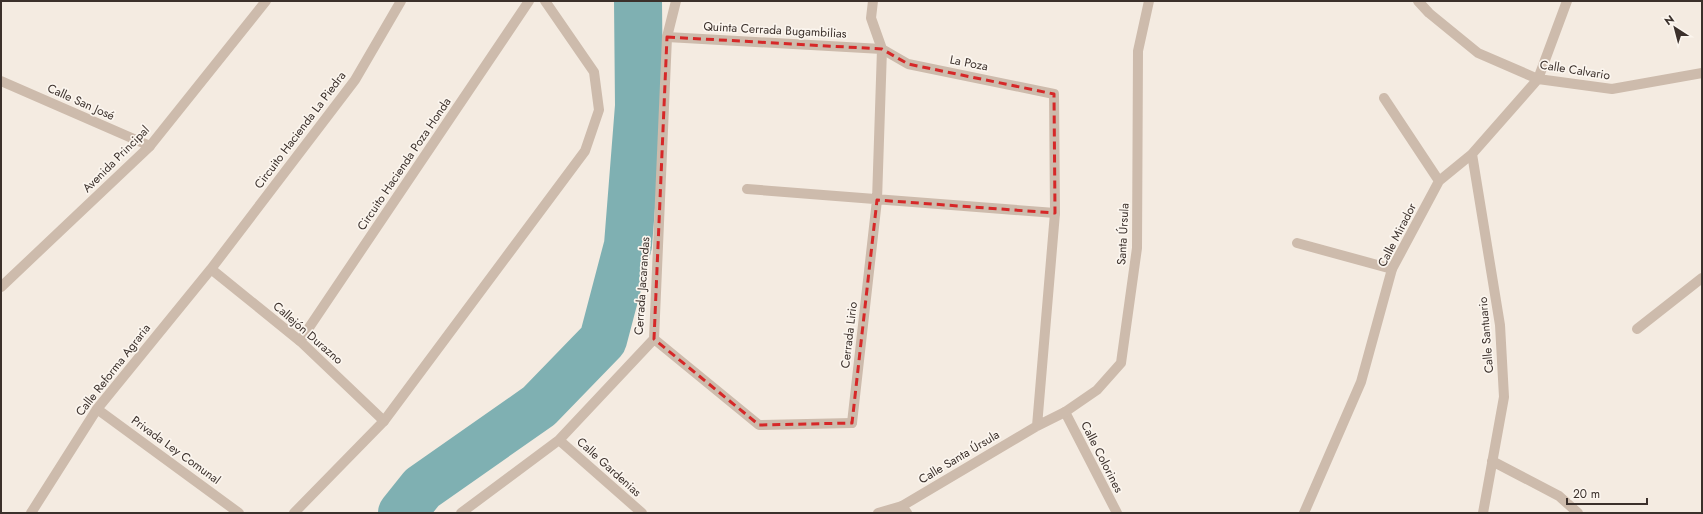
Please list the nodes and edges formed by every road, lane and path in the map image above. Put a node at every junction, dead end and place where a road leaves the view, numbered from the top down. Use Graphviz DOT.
graph roads {
  1 [pos="266,1"];
  2 [pos="401,1"];
  3 [pos="529,1"];
  4 [pos="545,1"];
  5 [pos="676,1"];
  6 [pos="872,1"];
  7 [pos="1149,1"];
  8 [pos="1418,1"];
  9 [pos="1567,1"];
  10 [pos="667,37"];
  11 [pos="882,49"];
  12 [pos="1702,72"];
  13 [pos="1538,79"];
  14 [pos="1,81"];
  15 [pos="1384,98"];
  16 [pos="150,146"];
  17 [pos="1472,154"];
  18 [pos="1439,181"];
  19 [pos="747,189"];
  20 [pos="878,200"];
  21 [pos="1055,213"];
  22 [pos="1297,243"];
  23 [pos="210,268"];
  24 [pos="1392,269"];
  25 [pos="1702,278"];
  26 [pos="1,287"];
  27 [pos="1637,329"];
  28 [pos="654,339"];
  29 [pos="300,341"];
  30 [pos="97,409"];
  31 [pos="1065,412"];
  32 [pos="384,421"];
  33 [pos="1037,426"];
  34 [pos="559,440"];
  35 [pos="1492,461"];
  36 [pos="902,511"];
  37 [pos="31,513"];
  38 [pos="239,513"];
  39 [pos="294,513"];
  40 [pos="462,513"];
  41 [pos="642,513"];
  42 [pos="878,513"];
  43 [pos="1117,513"];
  44 [pos="1304,513"];
  45 [pos="1483,513"];
  46 [pos="1578,513"];
  1 -- 16 [label="street, Avenida Principal"];
  2 -- 23 [label="street, Circuito Hacienda La Piedra"];
  3 -- 29 [label="street, Circuito Hacienda Poza Honda"];
  4 -- 32 [label="street"];
  5 -- 10 [label="street, Cerrada Jacarandas"];
  6 -- 11 [label="street"];
  7 -- 31 [label="street, Santa Úrsula"];
  8 -- 13 [label="street, Calle Calvario"];
  9 -- 13 [label="street, Calle Mirador"];
  10 -- 11 [label="street, Quinta Cerrada Bugambilias"];
  10 -- 28 [label="street, Cerrada Jacarandas"];
  11 -- 20 [label="street, Cerrada Lirio"];
  11 -- 21 [label="street, La Poza"];
  12 -- 13 [label="street, Calle Calvario"];
  13 -- 17 [label="street, Calle Mirador"];
  14 -- 16 [label="street, Calle San José"];
  15 -- 18 [label="street"];
  16 -- 26 [label="street, Avenida Principal"];
  17 -- 18 [label="street, Calle Mirador"];
  17 -- 35 [label="street, Calle Santuario"];
  18 -- 24 [label="street, Calle Mirador"];
  19 -- 20 [label="street"];
  20 -- 21 [label="street"];
  20 -- 28 [label="street, Cerrada Lirio"];
  21 -- 33 [label="street"];
  22 -- 24 [label="street"];
  23 -- 29 [label="street, Callejón Durazno"];
  23 -- 30 [label="street, Calle Reforma Agraria"];
  24 -- 44 [label="street, Calle Mirador"];
  25 -- 27 [label="street"];
  28 -- 34 [label="street, Cerrada Jacarandas"];
  29 -- 32 [label="street, Callejón Durazno"];
  30 -- 37 [label="street, Calle Reforma Agraria"];
  30 -- 38 [label="street, Privada Ley Comunal"];
  31 -- 33 [label="street, Santa Úrsula"];
  31 -- 43 [label="street, Calle Colorines"];
  32 -- 39 [label="street"];
  33 -- 36 [label="street, Calle Santa Úrsula"];
  34 -- 40 [label="street, Cerrada Jacarandas"];
  34 -- 41 [label="street, Calle Gardenias"];
  35 -- 45 [label="street, Calle Santuario"];
  35 -- 46 [label="street"];
  36 -- 42 [label="street"];
}
